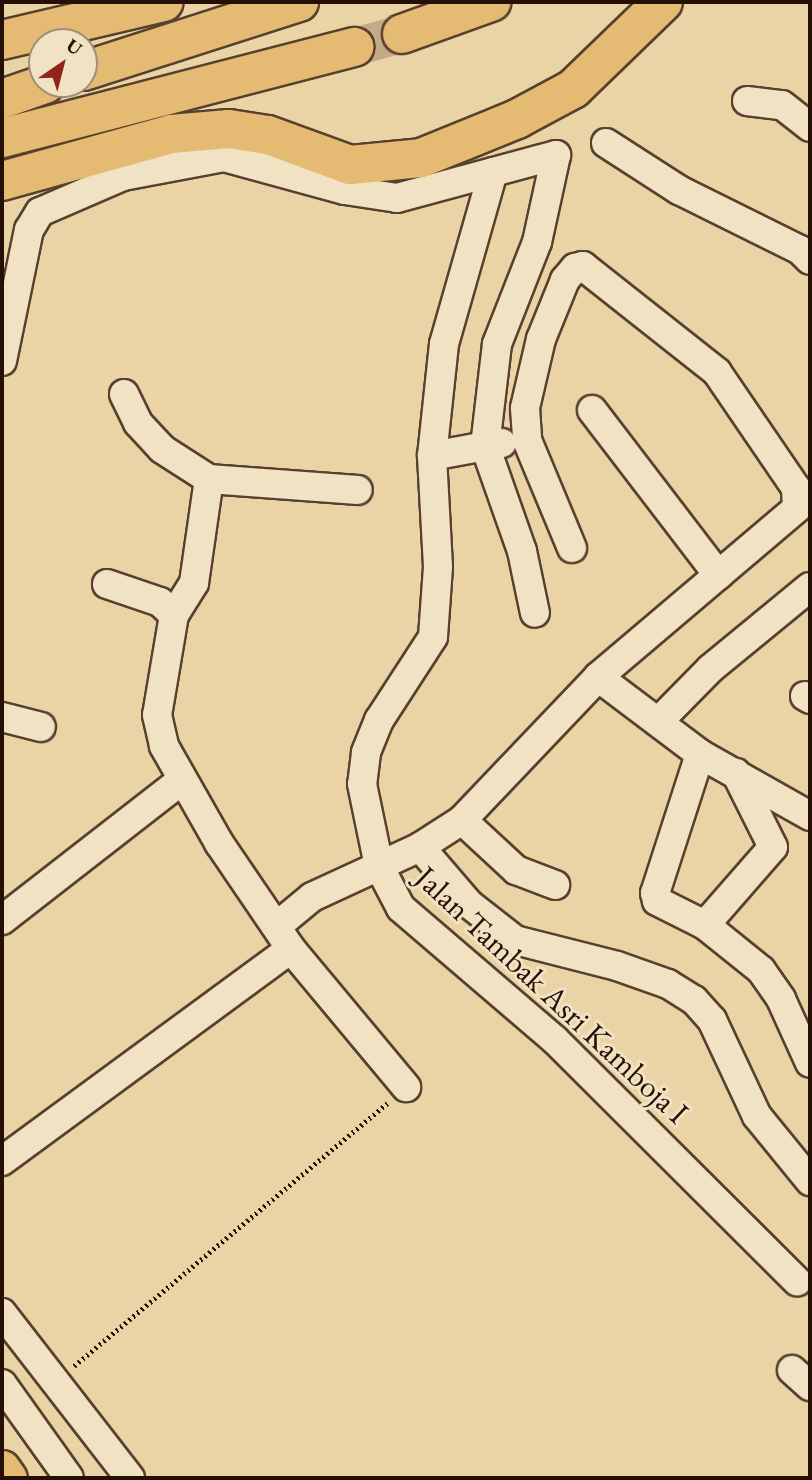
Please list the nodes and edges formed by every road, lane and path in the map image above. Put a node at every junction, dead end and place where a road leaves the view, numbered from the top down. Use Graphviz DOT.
graph roads {
  1 [pos="164,2"];
  2 [pos="299,2"];
  3 [pos="491,2"];
  4 [pos="663,2"];
  5 [pos="68,25"];
  6 [pos="402,34"];
  7 [pos="2,40"];
  8 [pos="2,45"];
  9 [pos="354,47"];
  10 [pos="98,67"];
  11 [pos="28,90"];
  12 [pos="2,99"];
  13 [pos="747,101"];
  14 [pos="810,127"];
  15 [pos="2,138"];
  16 [pos="606,144"];
  17 [pos="493,172"];
  18 [pos="2,181"];
  19 [pos="807,250"];
  20 [pos="2,360"];
  21 [pos="124,394"];
  22 [pos="592,410"];
  23 [pos="527,440"];
  24 [pos="485,446"];
  25 [pos="432,456"];
  26 [pos="209,479"];
  27 [pos="358,490"];
  28 [pos="572,548"];
  29 [pos="718,575"];
  30 [pos="107,584"];
  31 [pos="810,587"];
  32 [pos="535,613"];
  33 [pos="173,615"];
  34 [pos="598,677"];
  35 [pos="2,717"];
  36 [pos="658,722"];
  37 [pos="41,727"];
  38 [pos="701,754"];
  39 [pos="736,773"];
  40 [pos="182,780"];
  41 [pos="810,816"];
  42 [pos="461,820"];
  43 [pos="420,847"];
  44 [pos="379,866"];
  45 [pos="555,884"];
  46 [pos="2,920"];
  47 [pos="705,925"];
  48 [pos="284,938"];
  49 [pos="803,1024"];
  50 [pos="810,1063"];
  51 [pos="406,1087"];
  52 [pos="2,1161"];
  53 [pos="810,1181"];
  54 [pos="797,1281"];
  55 [pos="2,1313"];
  56 [pos="55,1380"];
  57 [pos="2,1384"];
  58 [pos="2,1468"];
  59 [pos="9,1478"];
  60 [pos="69,1478"];
  61 [pos="130,1478"];
  1 -- 5 [label="highway"];
  2 -- 10 [label="highway"];
  3 -- 6 [label="highway"];
  4 -- 18 [label="highway"];
  5 -- 7 [label="highway"];
  5 -- 8 [label="highway"];
  9 -- 15 [label="highway"];
  11 -- 12 [label="highway"];
  13 -- 14 [label="street"];
  16 -- 19 [label="street"];
  17 -- 20 [label="street"];
  17 -- 24 [label="street"];
  17 -- 25 [label="street, Jalan Tambak Asri Kamboja I"];
  21 -- 26 [label="street"];
  22 -- 29 [label="street"];
  23 -- 24 [label="street"];
  23 -- 28 [label="street"];
  23 -- 29 [label="street"];
  24 -- 25 [label="street"];
  24 -- 32 [label="street"];
  25 -- 44 [label="street, Jalan Tambak Asri Kamboja I"];
  26 -- 27 [label="street"];
  26 -- 33 [label="street"];
  29 -- 34 [label="street"];
  30 -- 33 [label="street"];
  31 -- 36 [label="street"];
  33 -- 40 [label="street"];
  34 -- 36 [label="street"];
  34 -- 42 [label="street"];
  35 -- 37 [label="street"];
  36 -- 38 [label="street"];
  38 -- 39 [label="street"];
  38 -- 47 [label="street"];
  39 -- 41 [label="street"];
  39 -- 47 [label="street"];
  40 -- 46 [label="street"];
  40 -- 48 [label="street"];
  42 -- 43 [label="street"];
  42 -- 45 [label="street"];
  43 -- 44 [label="street"];
  43 -- 53 [label="street"];
  44 -- 48 [label="street"];
  44 -- 54 [label="street, Jalan Tambak Asri Kamboja I"];
  47 -- 49 [label="street"];
  48 -- 51 [label="street"];
  48 -- 52 [label="street"];
  49 -- 50 [label="street"];
  51 -- 56 [label="path"];
  55 -- 56 [label="street"];
  56 -- 61 [label="street"];
  57 -- 60 [label="street"];
  58 -- 59 [label="main road"];
}
